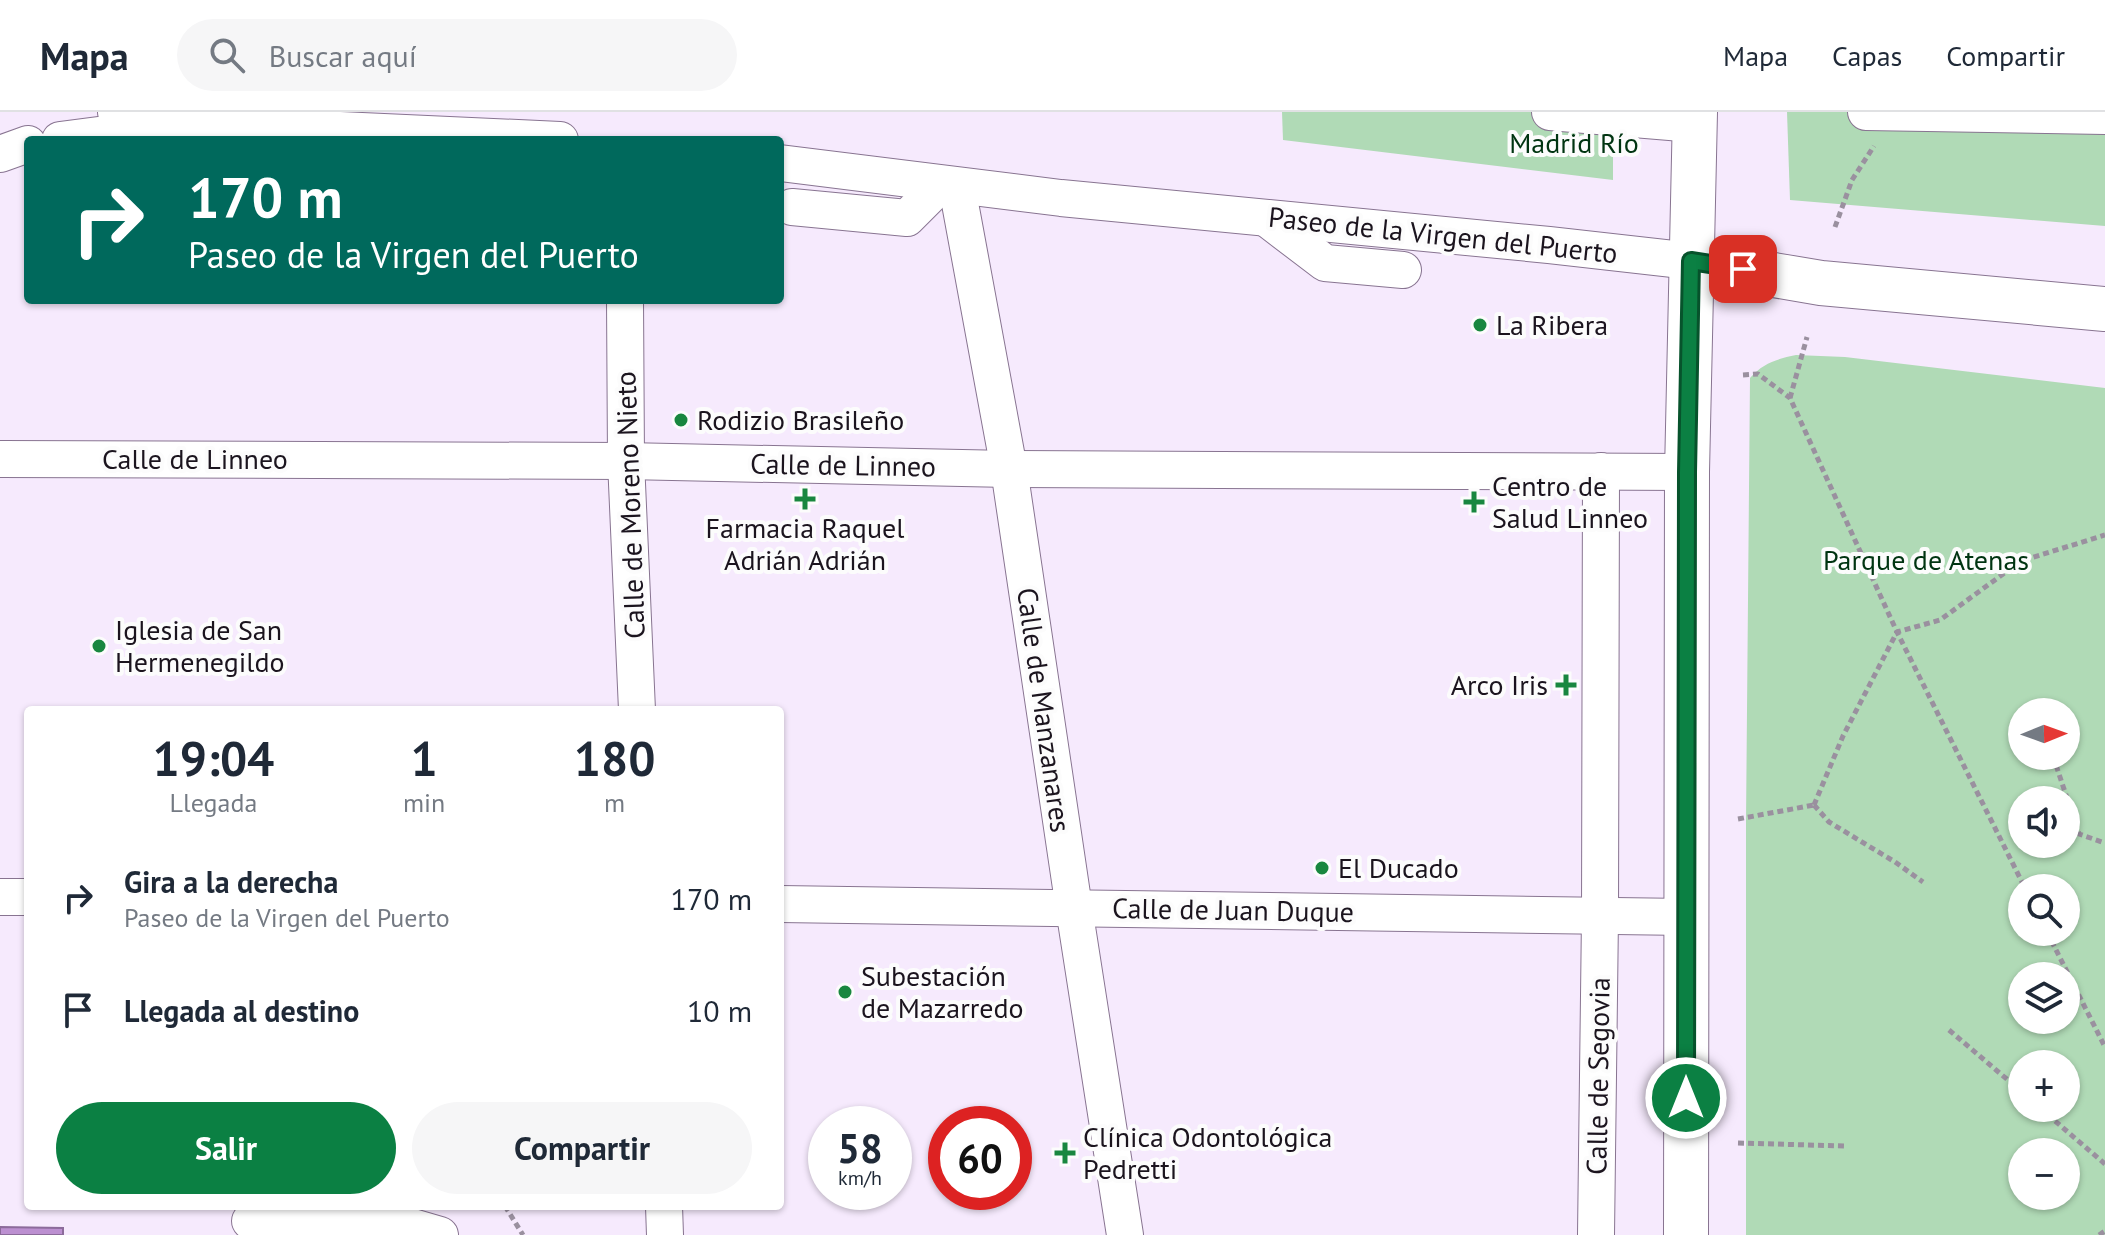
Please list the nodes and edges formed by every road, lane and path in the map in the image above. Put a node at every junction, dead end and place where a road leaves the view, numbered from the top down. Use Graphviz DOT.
graph roads {
  1 [pos="116,112"];
  2 [pos="1550,112"];
  3 [pos="1881,113"];
  4 [pos="2105,116"];
  5 [pos="1694,118"];
  6 [pos="186,123"];
  7 [pos="90,136"];
  8 [pos="472,136"];
  9 [pos="24,145"];
  10 [pos="0,154"];
  11 [pos="784,164"];
  12 [pos="949,186"];
  13 [pos="792,207"];
  14 [pos="1265,217"];
  15 [pos="1835,227"];
  16 [pos="1691,261"];
  17 [pos="1403,270"];
  18 [pos="625,304"];
  19 [pos="2105,309"];
  20 [pos="1807,337"];
  21 [pos="1743,375"];
  22 [pos="1790,398"];
  23 [pos="0,459"];
  24 [pos="626,461"];
  25 [pos="1009,469"];
  26 [pos="1601,471"];
  27 [pos="1687,472"];
  28 [pos="2105,535"];
  29 [pos="1897,632"];
  30 [pos="637,706"];
  31 [pos="2058,770"];
  32 [pos="1814,805"];
  33 [pos="1738,819"];
  34 [pos="2105,843"];
  35 [pos="2018,874"];
  36 [pos="1923,882"];
  37 [pos="0,897"];
  38 [pos="24,897"];
  39 [pos="784,904"];
  40 [pos="1074,908"];
  41 [pos="1600,916"];
  42 [pos="1687,917"];
  43 [pos="2054,946"];
  44 [pos="1949,1030"];
  45 [pos="2105,1047"];
  46 [pos="2008,1080"];
  47 [pos="2056,1122"];
  48 [pos="1738,1143"];
  49 [pos="1845,1146"];
  50 [pos="2105,1164"];
  51 [pos="1686,1188"];
  52 [pos="507,1210"];
  53 [pos="664,1210"];
  54 [pos="250,1221"];
  55 [pos="2105,1231"];
  56 [pos="440,1235"];
  57 [pos="523,1235"];
  58 [pos="665,1235"];
  59 [pos="1125,1235"];
  60 [pos="1596,1235"];
  61 [pos="1674,1235"];
  62 [pos="1686,1235"];
  63 [pos="2099,1235"];
  1 -- 6 [label="street"];
  2 -- 5 [label="street"];
  3 -- 4 [label="street"];
  3 -- 15 [label="path"];
  5 -- 16 [label="main road"];
  6 -- 7 [label="street"];
  6 -- 8 [label="street"];
  9 -- 10 [label="street"];
  11 -- 12 [label="street, Paseo de la Virgen del Puerto"];
  12 -- 13 [label="street"];
  12 -- 14 [label="street, Paseo de la Virgen del Puerto"];
  12 -- 25 [label="street, Calle de Manzanares"];
  14 -- 16 [label="street, Paseo de la Virgen del Puerto"];
  14 -- 17 [label="street"];
  16 -- 19 [label="main road, Paseo de la Virgen del Puerto"];
  16 -- 27 [label="main road"];
  18 -- 24 [label="street, Calle de Moreno Nieto"];
  20 -- 22 [label="path"];
  21 -- 22 [label="path"];
  22 -- 29 [label="path"];
  23 -- 24 [label="street, Calle de Linneo"];
  24 -- 25 [label="street, Calle de Linneo"];
  24 -- 30 [label="street, Calle de Moreno Nieto"];
  25 -- 26 [label="street, Calle de Linneo"];
  25 -- 40 [label="street, Calle de Manzanares"];
  26 -- 27 [label="street, Calle de Linneo"];
  26 -- 41 [label="street, Calle de Segovia"];
  27 -- 42 [label="main road"];
  28 -- 29 [label="path"];
  29 -- 32 [label="path"];
  29 -- 35 [label="path"];
  31 -- 34 [label="path"];
  32 -- 33 [label="path"];
  32 -- 36 [label="path"];
  37 -- 38 [label="street"];
  39 -- 40 [label="street, Calle de Juan Duque"];
  40 -- 41 [label="street, Calle de Juan Duque"];
  40 -- 59 [label="street, Calle de Manzanares"];
  41 -- 42 [label="street, Calle de Juan Duque"];
  41 -- 60 [label="street, Calle de Segovia"];
  42 -- 51 [label="main road"];
  43 -- 45 [label="path"];
  44 -- 46 [label="path"];
  47 -- 50 [label="path"];
  48 -- 49 [label="path"];
  51 -- 61 [label="main road"];
  51 -- 62 [label="main road"];
  52 -- 57 [label="path"];
  53 -- 58 [label="street"];
  54 -- 56 [label="street"];
  55 -- 63 [label="path"];
}
